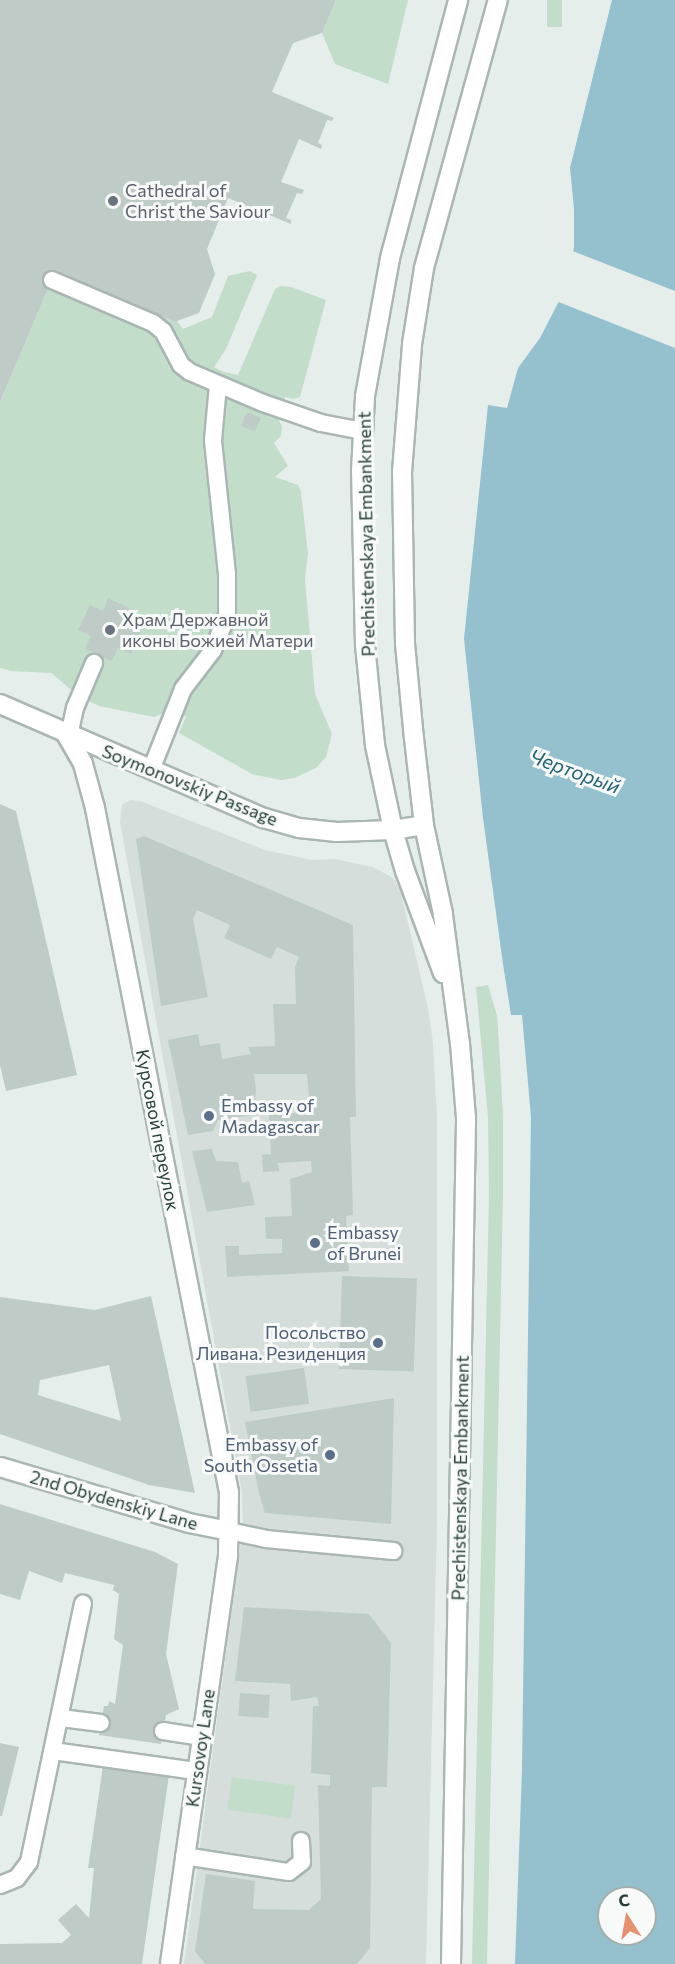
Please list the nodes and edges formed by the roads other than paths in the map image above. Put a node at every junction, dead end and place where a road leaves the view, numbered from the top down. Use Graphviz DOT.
graph roads {
  1 [pos="458,0"];
  2 [pos="498,0"];
  3 [pos="52,280"];
  4 [pos="218,385"];
  5 [pos="363,431"];
  6 [pos="94,663"];
  7 [pos="0,704"];
  8 [pos="68,735"];
  9 [pos="151,770"];
  10 [pos="424,825"];
  11 [pos="393,830"];
  12 [pos="452,994"];
  13 [pos="0,1467"];
  14 [pos="229,1531"];
  15 [pos="393,1551"];
  16 [pos="83,1604"];
  17 [pos="61,1718"];
  18 [pos="101,1723"];
  19 [pos="163,1731"];
  20 [pos="201,1737"];
  21 [pos="52,1751"];
  22 [pos="196,1771"];
  23 [pos="301,1840"];
  24 [pos="184,1856"];
  25 [pos="0,1885"];
  26 [pos="170,1964"];
  27 [pos="451,1964"];
  1 -- 5 [label="main road, Prechistenskaya Embankment"];
  2 -- 10 [label="main road, Prechistenskaya Embankment"];
  3 -- 4 [label="lane"];
  4 -- 5 [label="lane"];
  4 -- 9 [label="lane"];
  5 -- 11 [label="main road, Prechistenskaya Embankment"];
  6 -- 8 [label="lane"];
  7 -- 8 [label="main road, Soymonovskiy Passage"];
  8 -- 9 [label="main road, Soymonovskiy Passage"];
  8 -- 14 [label="main road, Курсовой переулок"];
  9 -- 11 [label="main road, Soymonovskiy Passage"];
  10 -- 11 [label="main road, Soymonovskiy Passage"];
  10 -- 12 [label="main road, Prechistenskaya Embankment"];
  11 -- 12 [label="main road, Prechistenskaya Embankment"];
  12 -- 27 [label="main road, Prechistenskaya Embankment"];
  13 -- 14 [label="main road, 2nd Obydenskiy Lane"];
  14 -- 15 [label="lane"];
  14 -- 20 [label="main road, Kursovoy Lane"];
  16 -- 17 [label="lane"];
  17 -- 18 [label="lane"];
  17 -- 21 [label="lane"];
  19 -- 20 [label="lane"];
  20 -- 22 [label="main road, Kursovoy Lane"];
  21 -- 22 [label="lane"];
  21 -- 25 [label="lane"];
  22 -- 24 [label="main road, Kursovoy Lane"];
  23 -- 24 [label="lane"];
  24 -- 26 [label="main road, Kursovoy Lane"];
}
